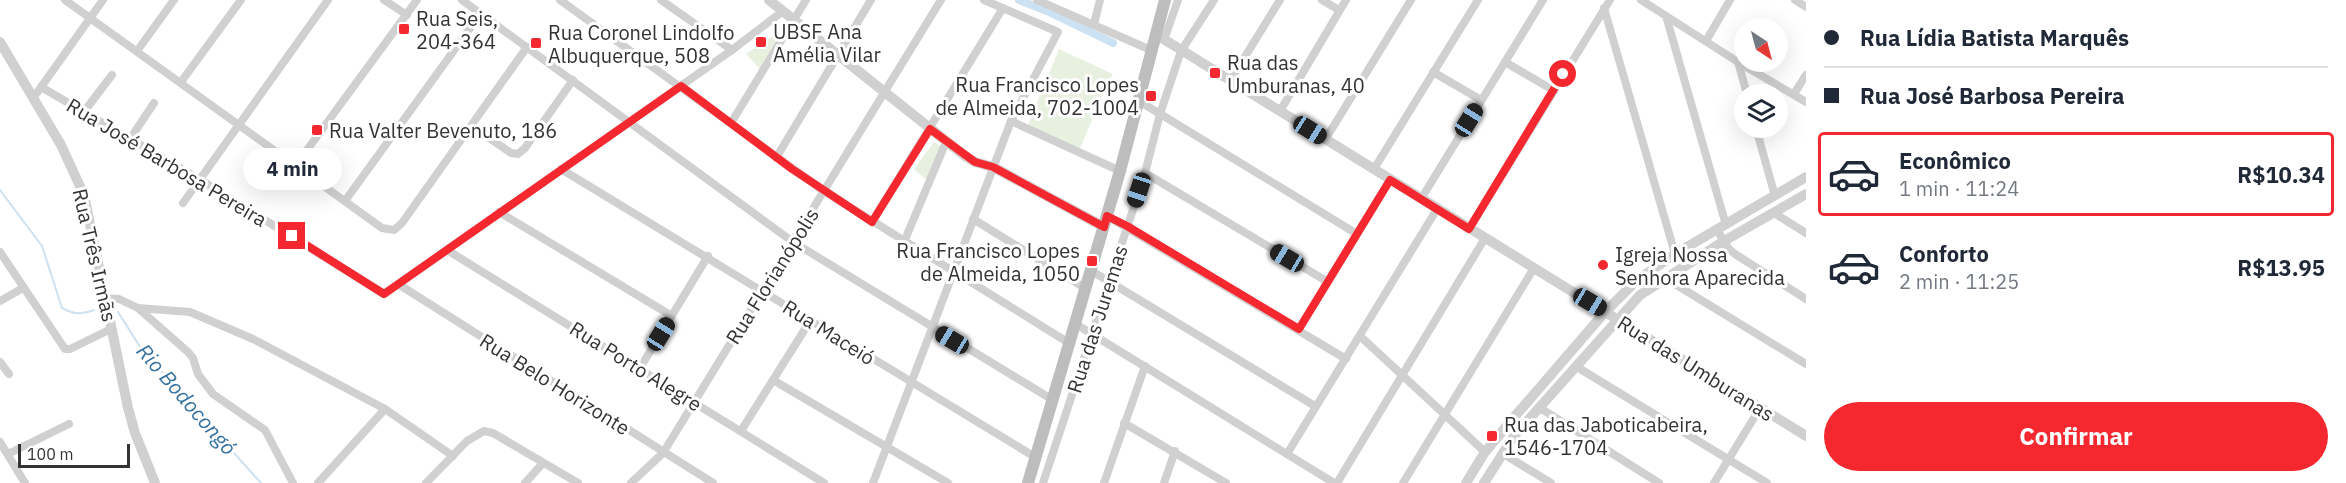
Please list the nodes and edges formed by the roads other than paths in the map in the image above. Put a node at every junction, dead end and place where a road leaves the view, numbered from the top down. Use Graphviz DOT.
graph roads {
  1 [pos="66,0"];
  2 [pos="103,0"];
  3 [pos="174,0"];
  4 [pos="240,0"];
  5 [pos="328,0"];
  6 [pos="384,0"];
  7 [pos="417,0"];
  8 [pos="462,0"];
  9 [pos="560,0"];
  10 [pos="661,0"];
  11 [pos="770,0"];
  12 [pos="806,0"];
  13 [pos="871,0"];
  14 [pos="941,0"];
  15 [pos="984,0"];
  16 [pos="1038,0"];
  17 [pos="1100,0"];
  18 [pos="1165,0"];
  19 [pos="1178,0"];
  20 [pos="1214,0"];
  21 [pos="1280,0"];
  22 [pos="1322,0"];
  23 [pos="1346,0"];
  24 [pos="1478,0"];
  25 [pos="1543,0"];
  26 [pos="1610,0"];
  27 [pos="1641,0"];
  28 [pos="1731,0"];
  29 [pos="1795,0"];
  30 [pos="1409,1"];
  31 [pos="1806,7"];
  32 [pos="1604,8"];
  33 [pos="1003,9"];
  34 [pos="1339,10"];
  35 [pos="783,11"];
  36 [pos="481,13"];
  37 [pos="407,15"];
  38 [pos="1666,16"];
  39 [pos="90,18"];
  40 [pos="794,20"];
  41 [pos="1094,24"];
  42 [pos="1160,38"];
  43 [pos="1706,40"];
  44 [pos="0,42"];
  45 [pos="527,47"];
  46 [pos="732,50"];
  47 [pos="137,51"];
  48 [pos="1153,51"];
  49 [pos="1181,51"];
  50 [pos="838,54"];
  51 [pos="1734,59"];
  52 [pos="1505,62"];
  53 [pos="1433,72"];
  54 [pos="1756,72"];
  55 [pos="112,75"];
  56 [pos="1806,75"];
  57 [pos="573,80"];
  58 [pos="1230,81"];
  59 [pos="181,82"];
  60 [pos="681,86"];
  61 [pos="41,87"];
  62 [pos="1553,90"];
  63 [pos="885,92"];
  64 [pos="1794,94"];
  65 [pos="34,98"];
  66 [pos="1481,100"];
  67 [pos="1139,101"];
  68 [pos="1806,102"];
  69 [pos="154,103"];
  70 [pos="1280,111"];
  71 [pos="83,113"];
  72 [pos="1160,114"];
  73 [pos="1011,121"];
  74 [pos="630,122"];
  75 [pos="238,123"];
  76 [pos="731,123"];
  77 [pos="472,126"];
  78 [pos="930,129"];
  79 [pos="1759,138"];
  80 [pos="130,139"];
  81 [pos="1325,140"];
  82 [pos="946,142"];
  83 [pos="776,158"];
  84 [pos="296,165"];
  85 [pos="993,167"];
  86 [pos="561,169"];
  87 [pos="1374,169"];
  88 [pos="1120,171"];
  89 [pos="1145,173"];
  90 [pos="1806,177"];
  91 [pos="199,179"];
  92 [pos="1390,180"];
  93 [pos="824,191"];
  94 [pos="1806,194"];
  95 [pos="1775,196"];
  96 [pos="1421,199"];
  97 [pos="345,201"];
  98 [pos="183,203"];
  99 [pos="1437,209"];
  100 [pos="500,212"];
  101 [pos="1773,213"];
  102 [pos="973,219"];
  103 [pos="1106,221"];
  104 [pos="872,222"];
  105 [pos="1127,226"];
  106 [pos="1722,227"];
  107 [pos="1469,229"];
  108 [pos="1806,233"];
  109 [pos="1357,234"];
  110 [pos="1485,238"];
  111 [pos="1724,241"];
  112 [pos="793,242"];
  113 [pos="904,242"];
  114 [pos="447,250"];
  115 [pos="0,252"];
  116 [pos="1675,254"];
  117 [pos="708,256"];
  118 [pos="1534,268"];
  119 [pos="1090,270"];
  120 [pos="953,272"];
  121 [pos="1665,278"];
  122 [pos="1108,280"];
  123 [pos="1328,282"];
  124 [pos="398,284"];
  125 [pos="23,288"];
  126 [pos="1085,288"];
  127 [pos="763,291"];
  128 [pos="105,299"];
  129 [pos="1806,299"];
  130 [pos="0,301"];
  131 [pos="138,308"];
  132 [pos="1605,312"];
  133 [pos="672,316"];
  134 [pos="1618,319"];
  135 [pos="810,321"];
  136 [pos="1074,323"];
  137 [pos="933,328"];
  138 [pos="111,329"];
  139 [pos="1299,329"];
  140 [pos="1092,335"];
  141 [pos="1360,336"];
  142 [pos="1069,343"];
  143 [pos="1346,359"];
  144 [pos="0,362"];
  145 [pos="1806,364"];
  146 [pos="1145,366"];
  147 [pos="1577,367"];
  148 [pos="640,368"];
  149 [pos="9,374"];
  150 [pos="1404,374"];
  151 [pos="773,380"];
  152 [pos="912,383"];
  153 [pos="1053,400"];
  154 [pos="694,402"];
  155 [pos="1315,406"];
  156 [pos="1540,408"];
  157 [pos="1760,408"];
  158 [pos="385,409"];
  159 [pos="1446,414"];
  160 [pos="1124,423"];
  161 [pos="69,424"];
  162 [pos="741,431"];
  163 [pos="1806,436"];
  164 [pos="0,442"];
  165 [pos="886,447"];
  166 [pos="1175,452"];
  167 [pos="1485,452"];
  168 [pos="663,453"];
  169 [pos="1502,453"];
  170 [pos="8,454"];
  171 [pos="1287,454"];
  172 [pos="453,456"];
  173 [pos="1035,457"];
  174 [pos="1729,459"];
  175 [pos="543,463"];
  176 [pos="1224,482"];
  177 [pos="25,483"];
  178 [pos="155,483"];
  179 [pos="293,483"];
  180 [pos="318,483"];
  181 [pos="426,483"];
  182 [pos="525,483"];
  183 [pos="578,483"];
  184 [pos="631,483"];
  185 [pos="713,483"];
  186 [pos="824,483"];
  187 [pos="873,483"];
  188 [pos="948,483"];
  189 [pos="1028,483"];
  190 [pos="1043,483"];
  191 [pos="1104,483"];
  192 [pos="1164,483"];
  193 [pos="1336,483"];
  194 [pos="1403,483"];
  195 [pos="1466,483"];
  196 [pos="1484,483"];
  197 [pos="1551,483"];
  198 [pos="1659,483"];
  199 [pos="1714,483"];
  200 [pos="1767,483"];
  1 -- 39 [label="street"];
  2 -- 39 [label="street"];
  3 -- 47 [label="street"];
  4 -- 59 [label="street"];
  5 -- 75 [label="street"];
  6 -- 37 [label="street"];
  7 -- 37 [label="street"];
  8 -- 36 [label="street"];
  9 -- 60 [label="street"];
  10 -- 46 [label="street"];
  11 -- 35 [label="street"];
  12 -- 40 [label="street"];
  13 -- 50 [label="street"];
  14 -- 63 [label="street, Rua Florianópolis"];
  15 -- 33 [label="street"];
  16 -- 41 [label="street"];
  17 -- 41 [label="street"];
  18 -- 42 [label="main road"];
  19 -- 42 [label="street"];
  20 -- 49 [label="street, Rua das Juremas"];
  21 -- 58 [label="street"];
  22 -- 34 [label="street"];
  23 -- 34 [label="street"];
  24 -- 53 [label="street"];
  25 -- 52 [label="street"];
  26 -- 32 [label="street"];
  27 -- 38 [label="street"];
  28 -- 43 [label="street"];
  29 -- 31 [label="street"];
  30 -- 81 [label="street"];
  32 -- 62 [label="street"];
  32 -- 116 [label="street"];
  33 -- 73 [label="street"];
  33 -- 78 [label="street"];
  34 -- 70 [label="street"];
  35 -- 40 [label="street"];
  35 -- 46 [label="street"];
  36 -- 45 [label="street"];
  36 -- 97 [label="street"];
  37 -- 84 [label="street"];
  38 -- 43 [label="street"];
  38 -- 106 [label="street"];
  39 -- 47 [label="street"];
  39 -- 61 [label="street"];
  40 -- 50 [label="street"];
  40 -- 76 [label="street"];
  41 -- 48 [label="street"];
  42 -- 48 [label="main road"];
  42 -- 49 [label="street, Rua das Umburanas"];
  43 -- 51 [label="street"];
  44 -- 65 [label="street, Rua Três Irmãs"];
  45 -- 57 [label="street"];
  45 -- 77 [label="street"];
  46 -- 60 [label="street"];
  47 -- 59 [label="street"];
  48 -- 67 [label="main road"];
  49 -- 58 [label="street, Rua das Umburanas"];
  49 -- 72 [label="street, Rua das Juremas"];
  50 -- 63 [label="street"];
  50 -- 83 [label="street"];
  52 -- 62 [label="street"];
  52 -- 66 [label="street"];
  53 -- 66 [label="street"];
  53 -- 87 [label="street"];
  54 -- 64 [label="street"];
  55 -- 71 [label="street"];
  56 -- 64 [label="street"];
  57 -- 74 [label="street"];
  57 -- 77 [label="street"];
  58 -- 70 [label="street, Rua das Umburanas"];
  59 -- 75 [label="street"];
  60 -- 74 [label="street"];
  60 -- 76 [label="street"];
  61 -- 65 [label="street"];
  61 -- 71 [label="street, Rua José Barbosa Pereira"];
  62 -- 107 [label="street"];
  63 -- 78 [label="street"];
  63 -- 93 [label="street, Rua Florianópolis"];
  64 -- 68 [label="street"];
  65 -- 128 [label="street, Rua Três Irmãs"];
  66 -- 96 [label="street"];
  67 -- 72 [label="street"];
  67 -- 88 [label="main road"];
  69 -- 80 [label="street"];
  70 -- 81 [label="street, Rua das Umburanas"];
  71 -- 80 [label="street, Rua José Barbosa Pereira"];
  72 -- 89 [label="street, Rua das Juremas"];
  72 -- 109 [label="street"];
  73 -- 85 [label="street"];
  73 -- 88 [label="street"];
  74 -- 86 [label="street"];
  74 -- 112 [label="street"];
  75 -- 84 [label="street"];
  75 -- 91 [label="street"];
  76 -- 83 [label="street"];
  77 -- 97 [label="street"];
  78 -- 82 [label="street"];
  78 -- 104 [label="street"];
  79 -- 95 [label="street"];
  80 -- 91 [label="street, Rua José Barbosa Pereira"];
  81 -- 87 [label="street, Rua das Umburanas"];
  82 -- 85 [label="street"];
  82 -- 113 [label="street"];
  83 -- 93 [label="street"];
  84 -- 97 [label="street"];
  85 -- 102 [label="street"];
  85 -- 103 [label="street"];
  86 -- 100 [label="street"];
  86 -- 117 [label="street, Rua Maceió"];
  87 -- 92 [label="street, Rua das Umburanas"];
  88 -- 103 [label="main road"];
  89 -- 105 [label="street, Rua das Juremas"];
  89 -- 123 [label="street"];
  90 -- 95 [label="street"];
  91 -- 98 [label="street"];
  91 -- 124 [label="street, Rua José Barbosa Pereira"];
  92 -- 96 [label="street, Rua das Umburanas"];
  92 -- 109 [label="street"];
  93 -- 104 [label="street"];
  93 -- 112 [label="street, Rua Florianópolis"];
  94 -- 101 [label="street"];
  95 -- 106 [label="street"];
  96 -- 99 [label="street, Rua das Umburanas"];
  99 -- 107 [label="street, Rua das Umburanas"];
  99 -- 141 [label="street"];
  100 -- 114 [label="street"];
  100 -- 133 [label="street"];
  101 -- 108 [label="street"];
  101 -- 111 [label="street"];
  102 -- 120 [label="street"];
  102 -- 126 [label="street"];
  103 -- 105 [label="street"];
  103 -- 119 [label="main road"];
  104 -- 113 [label="street"];
  105 -- 122 [label="street, Rua das Juremas"];
  105 -- 139 [label="street"];
  106 -- 111 [label="street"];
  106 -- 116 [label="street"];
  107 -- 110 [label="street, Rua das Umburanas"];
  109 -- 123 [label="street"];
  110 -- 118 [label="street, Rua das Umburanas"];
  110 -- 150 [label="street"];
  111 -- 121 [label="street"];
  111 -- 129 [label="street"];
  112 -- 127 [label="street, Rua Florianópolis"];
  112 -- 137 [label="street"];
  113 -- 120 [label="street"];
  114 -- 124 [label="street"];
  114 -- 148 [label="street, Rua Porto Alegre"];
  115 -- 125 [label="street"];
  116 -- 132 [label="street"];
  117 -- 127 [label="street, Rua Maceió"];
  117 -- 133 [label="street"];
  118 -- 132 [label="street, Rua das Umburanas"];
  118 -- 159 [label="street"];
  119 -- 122 [label="street"];
  119 -- 126 [label="main road"];
  120 -- 137 [label="street"];
  120 -- 142 [label="street"];
  121 -- 134 [label="street"];
  121 -- 145 [label="street"];
  122 -- 140 [label="street, Rua das Juremas"];
  122 -- 155 [label="street"];
  123 -- 139 [label="street"];
  124 -- 168 [label="street, Rua Belo Horizonte"];
  125 -- 130 [label="street"];
  125 -- 138 [label="street"];
  126 -- 136 [label="main road"];
  127 -- 135 [label="street, Rua Maceió"];
  127 -- 154 [label="street, Rua Florianópolis"];
  128 -- 131 [label="street"];
  128 -- 138 [label="street, Rua Três Irmãs"];
  131 -- 158 [label="street"];
  131 -- 179 [label="street"];
  132 -- 134 [label="street, Rua das Umburanas"];
  132 -- 167 [label="street"];
  133 -- 148 [label="street"];
  134 -- 147 [label="street"];
  134 -- 157 [label="street, Rua das Umburanas"];
  135 -- 151 [label="street"];
  135 -- 152 [label="street, Rua Maceió"];
  136 -- 140 [label="street"];
  136 -- 142 [label="main road"];
  137 -- 152 [label="street"];
  137 -- 153 [label="street"];
  138 -- 178 [label="street, Rua Três Irmãs"];
  139 -- 143 [label="street"];
  140 -- 146 [label="street"];
  140 -- 190 [label="street, Rua das Juremas"];
  141 -- 143 [label="street"];
  141 -- 150 [label="street"];
  142 -- 153 [label="main road"];
  143 -- 155 [label="street"];
  144 -- 149 [label="street"];
  146 -- 160 [label="street"];
  146 -- 171 [label="street"];
  147 -- 156 [label="street"];
  147 -- 174 [label="street"];
  148 -- 154 [label="street, Rua Porto Alegre"];
  150 -- 159 [label="street"];
  150 -- 193 [label="street"];
  151 -- 162 [label="street"];
  151 -- 165 [label="street"];
  152 -- 165 [label="street"];
  152 -- 173 [label="street, Rua Maceió"];
  153 -- 173 [label="main road"];
  154 -- 162 [label="street, Rua Porto Alegre"];
  154 -- 168 [label="street, Rua Florianópolis"];
  155 -- 171 [label="street"];
  156 -- 169 [label="street"];
  156 -- 198 [label="street"];
  157 -- 163 [label="street, Rua das Umburanas"];
  157 -- 174 [label="street"];
  158 -- 172 [label="street"];
  158 -- 180 [label="street"];
  159 -- 167 [label="street"];
  159 -- 194 [label="street"];
  160 -- 166 [label="street"];
  160 -- 191 [label="street"];
  161 -- 170 [label="street"];
  162 -- 186 [label="street, Rua Porto Alegre"];
  164 -- 170 [label="street"];
  165 -- 187 [label="street"];
  165 -- 188 [label="street"];
  166 -- 176 [label="street"];
  166 -- 192 [label="street"];
  167 -- 195 [label="street"];
  168 -- 184 [label="street, Rua Florianópolis"];
  168 -- 185 [label="street, Rua Belo Horizonte"];
  169 -- 196 [label="street"];
  169 -- 197 [label="street"];
  170 -- 177 [label="street"];
  171 -- 193 [label="street"];
  172 -- 175 [label="street"];
  172 -- 181 [label="street"];
  173 -- 189 [label="main road"];
  174 -- 199 [label="street"];
  174 -- 200 [label="street"];
  175 -- 182 [label="street"];
  175 -- 183 [label="street"];
}
